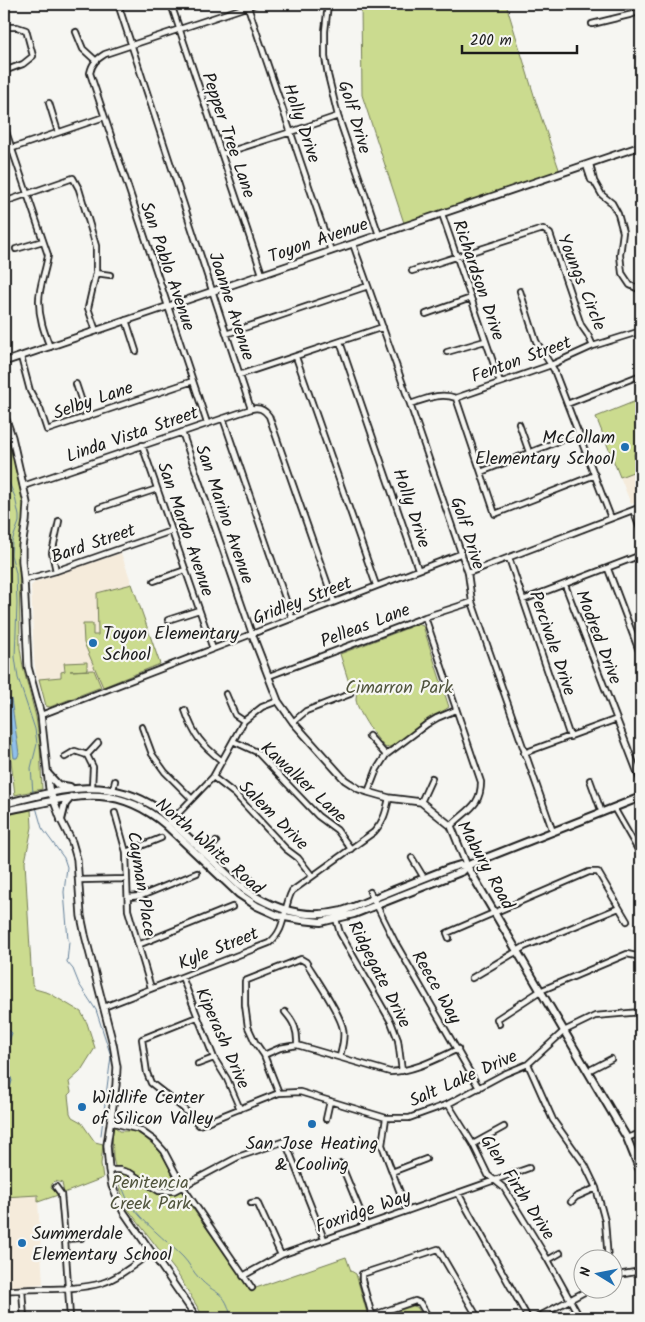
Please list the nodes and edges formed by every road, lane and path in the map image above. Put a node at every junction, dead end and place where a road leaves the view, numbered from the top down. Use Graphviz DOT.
graph roads {
  1 [pos="118,4"];
  2 [pos="171,4"];
  3 [pos="255,4"];
  4 [pos="328,4"];
  5 [pos="247,5"];
  6 [pos="641,10"];
  7 [pos="592,24"];
  8 [pos="4,27"];
  9 [pos="180,29"];
  10 [pos="76,32"];
  11 [pos="132,45"];
  12 [pos="95,60"];
  13 [pos="4,71"];
  14 [pos="49,103"];
  15 [pos="338,116"];
  16 [pos="104,117"];
  17 [pos="4,126"];
  18 [pos="58,132"];
  19 [pos="291,132"];
  20 [pos="641,146"];
  21 [pos="11,149"];
  22 [pos="4,151"];
  23 [pos="222,154"];
  24 [pos="588,165"];
  25 [pos="27,194"];
  26 [pos="4,202"];
  27 [pos="442,214"];
  28 [pos="379,235"];
  29 [pos="43,240"];
  30 [pos="352,244"];
  31 [pos="16,249"];
  32 [pos="331,251"];
  33 [pos="457,257"];
  34 [pos="412,271"];
  35 [pos="96,273"];
  36 [pos="262,274"];
  37 [pos="110,275"];
  38 [pos="368,286"];
  39 [pos="641,290"];
  40 [pos="212,291"];
  41 [pos="520,291"];
  42 [pos="471,298"];
  43 [pos="167,306"];
  44 [pos="426,314"];
  45 [pos="126,320"];
  46 [pos="383,327"];
  47 [pos="96,331"];
  48 [pos="641,331"];
  49 [pos="226,334"];
  50 [pos="485,341"];
  51 [pos="340,342"];
  52 [pos="50,346"];
  53 [pos="593,346"];
  54 [pos="136,350"];
  55 [pos="447,352"];
  56 [pos="21,357"];
  57 [pos="296,357"];
  58 [pos="4,362"];
  59 [pos="551,365"];
  60 [pos="239,375"];
  61 [pos="641,375"];
  62 [pos="193,381"];
  63 [pos="500,382"];
  64 [pos="76,384"];
  65 [pos="456,398"];
  66 [pos="410,404"];
  67 [pos="567,404"];
  68 [pos="251,409"];
  69 [pos="4,414"];
  70 [pos="87,417"];
  71 [pos="223,418"];
  72 [pos="207,424"];
  73 [pos="519,424"];
  74 [pos="182,432"];
  75 [pos="579,433"];
  76 [pos="142,445"];
  77 [pos="529,452"];
  78 [pos="481,472"];
  79 [pos="596,475"];
  80 [pos="23,486"];
  81 [pos="157,489"];
  82 [pos="641,507"];
  83 [pos="99,508"];
  84 [pos="633,510"];
  85 [pos="611,518"];
  86 [pos="59,521"];
  87 [pos="171,530"];
  88 [pos="641,531"];
  89 [pos="460,554"];
  90 [pos="641,555"];
  91 [pos="508,558"];
  92 [pos="418,569"];
  93 [pos="608,569"];
  94 [pos="185,570"];
  95 [pos="56,571"];
  96 [pos="468,573"];
  97 [pos="24,580"];
  98 [pos="154,581"];
  99 [pos="376,585"];
  100 [pos="565,585"];
  101 [pos="523,600"];
  102 [pos="334,602"];
  103 [pos="472,602"];
  104 [pos="199,610"];
  105 [pos="425,617"];
  106 [pos="292,618"];
  107 [pos="168,620"];
  108 [pos="252,634"];
  109 [pos="213,649"];
  110 [pos="641,656"];
  111 [pos="269,676"];
  112 [pos="226,694"];
  113 [pos="350,694"];
  114 [pos="278,701"];
  115 [pos="185,710"];
  116 [pos="456,710"];
  117 [pos="41,715"];
  118 [pos="616,719"];
  119 [pos="244,721"];
  120 [pos="293,722"];
  121 [pos="142,727"];
  122 [pos="369,736"];
  123 [pos="570,737"];
  124 [pos="234,741"];
  125 [pos="98,743"];
  126 [pos="524,753"];
  127 [pos="87,755"];
  128 [pos="386,755"];
  129 [pos="65,757"];
  130 [pos="222,761"];
  131 [pos="48,774"];
  132 [pos="213,777"];
  133 [pos="432,778"];
  134 [pos="590,780"];
  135 [pos="115,781"];
  136 [pos="641,782"];
  137 [pos="92,787"];
  138 [pos="76,789"];
  139 [pos="113,790"];
  140 [pos="368,792"];
  141 [pos="51,793"];
  142 [pos="71,797"];
  143 [pos="641,797"];
  144 [pos="192,798"];
  145 [pos="389,798"];
  146 [pos="53,800"];
  147 [pos="421,802"];
  148 [pos="4,804"];
  149 [pos="614,808"];
  150 [pos="4,811"];
  151 [pos="115,812"];
  152 [pos="602,813"];
  153 [pos="61,820"];
  154 [pos="169,823"];
  155 [pos="451,826"];
  156 [pos="553,832"];
  157 [pos="161,838"];
  158 [pos="216,842"];
  159 [pos="351,849"];
  160 [pos="126,852"];
  161 [pos="206,852"];
  162 [pos="641,853"];
  163 [pos="412,858"];
  164 [pos="467,866"];
  165 [pos="197,873"];
  166 [pos="312,876"];
  167 [pos="250,878"];
  168 [pos="424,878"];
  169 [pos="127,879"];
  170 [pos="80,880"];
  171 [pos="242,887"];
  172 [pos="370,892"];
  173 [pos="129,897"];
  174 [pos="373,899"];
  175 [pos="376,906"];
  176 [pos="232,907"];
  177 [pos="619,908"];
  178 [pos="494,913"];
  179 [pos="284,914"];
  180 [pos="336,919"];
  181 [pos="627,921"];
  182 [pos="449,938"];
  183 [pos="138,945"];
  184 [pos="516,951"];
  185 [pos="641,956"];
  186 [pos="182,977"];
  187 [pos="472,978"];
  188 [pos="151,988"];
  189 [pos="540,991"];
  190 [pos="104,1007"];
  191 [pos="285,1012"];
  192 [pos="641,1012"];
  193 [pos="197,1017"];
  194 [pos="498,1024"];
  195 [pos="564,1031"];
  196 [pos="297,1045"];
  197 [pos="458,1049"];
  198 [pos="264,1055"];
  199 [pos="340,1056"];
  200 [pos="214,1058"];
  201 [pos="611,1059"];
  202 [pos="198,1064"];
  203 [pos="528,1064"];
  204 [pos="588,1071"];
  205 [pos="402,1072"];
  206 [pos="151,1083"];
  207 [pos="145,1086"];
  208 [pos="479,1088"];
  209 [pos="279,1093"];
  210 [pos="330,1101"];
  211 [pos="448,1104"];
  212 [pos="240,1109"];
  213 [pos="386,1118"];
  214 [pos="326,1119"];
  215 [pos="110,1122"];
  216 [pos="504,1127"];
  217 [pos="641,1133"];
  218 [pos="627,1138"];
  219 [pos="473,1144"];
  220 [pos="426,1159"];
  221 [pos="341,1164"];
  222 [pos="528,1168"];
  223 [pos="109,1170"];
  224 [pos="392,1172"];
  225 [pos="641,1173"];
  226 [pos="495,1181"];
  227 [pos="56,1187"];
  228 [pos="183,1187"];
  229 [pos="596,1188"];
  230 [pos="458,1193"];
  231 [pos="571,1202"];
  232 [pos="251,1203"];
  233 [pos="407,1211"];
  234 [pos="366,1226"];
  235 [pos="81,1238"];
  236 [pos="65,1239"];
  237 [pos="324,1239"];
  238 [pos="607,1250"];
  239 [pos="152,1252"];
  240 [pos="560,1253"];
  241 [pos="281,1255"];
  242 [pos="548,1260"];
  243 [pos="641,1271"];
  244 [pos="622,1274"];
  245 [pos="243,1276"];
  246 [pos="67,1287"];
  247 [pos="252,1288"];
  248 [pos="22,1290"];
  249 [pos="4,1291"];
  250 [pos="570,1300"];
  251 [pos="24,1318"];
  252 [pos="70,1318"];
  253 [pos="197,1318"];
  254 [pos="429,1318"];
  255 [pos="478,1318"];
  256 [pos="528,1318"];
  257 [pos="536,1318"];
  258 [pos="580,1318"];
  1 -- 11 [label="street, Joanne Avenue"];
  2 -- 9 [label="street, Pepper Tree Lane"];
  3 -- 5 [label="street"];
  4 -- 15 [label="street, Golf Drive"];
  5 -- 9 [label="street"];
  5 -- 19 [label="street, Holly Drive"];
  6 -- 7 [label="street"];
  8 -- 13 [label="street"];
  9 -- 11 [label="street"];
  9 -- 23 [label="street, Pepper Tree Lane"];
  10 -- 12 [label="street"];
  11 -- 12 [label="street"];
  11 -- 40 [label="street, Joanne Avenue"];
  12 -- 16 [label="street, San Pablo Avenue"];
  14 -- 18 [label="street"];
  15 -- 19 [label="street"];
  15 -- 28 [label="street, Golf Drive"];
  16 -- 18 [label="street"];
  16 -- 43 [label="street, San Pablo Avenue"];
  17 -- 21 [label="street"];
  18 -- 21 [label="street"];
  19 -- 23 [label="street"];
  19 -- 32 [label="street, Holly Drive"];
  20 -- 24 [label="street, Toyon Avenue"];
  21 -- 22 [label="street"];
  21 -- 25 [label="street"];
  23 -- 36 [label="street, Pepper Tree Lane"];
  24 -- 27 [label="street, Toyon Avenue"];
  24 -- 39 [label="street"];
  25 -- 26 [label="street"];
  25 -- 29 [label="street"];
  25 -- 35 [label="street"];
  27 -- 28 [label="street, Toyon Avenue"];
  27 -- 33 [label="street, Richardson Drive"];
  28 -- 30 [label="street, Toyon Avenue"];
  29 -- 31 [label="street"];
  29 -- 52 [label="street"];
  30 -- 32 [label="street, Toyon Avenue"];
  30 -- 38 [label="street, Golf Drive"];
  32 -- 36 [label="street, Toyon Avenue"];
  33 -- 34 [label="street"];
  33 -- 42 [label="street, Richardson Drive"];
  33 -- 53 [label="street, Youngs Circle"];
  35 -- 37 [label="street"];
  35 -- 47 [label="street"];
  36 -- 40 [label="street, Toyon Avenue"];
  38 -- 46 [label="street, Golf Drive"];
  38 -- 49 [label="street"];
  40 -- 43 [label="street, Toyon Avenue"];
  40 -- 49 [label="street, Joanne Avenue"];
  41 -- 59 [label="street"];
  42 -- 44 [label="street"];
  42 -- 50 [label="street, Richardson Drive"];
  43 -- 45 [label="street, Toyon Avenue"];
  43 -- 62 [label="street, San Pablo Avenue"];
  45 -- 47 [label="street, Toyon Avenue"];
  45 -- 54 [label="street"];
  46 -- 51 [label="street"];
  46 -- 66 [label="street, Golf Drive"];
  47 -- 52 [label="street, Toyon Avenue"];
  48 -- 53 [label="street, Fenton Street"];
  49 -- 60 [label="street, Joanne Avenue"];
  50 -- 55 [label="street"];
  50 -- 63 [label="street, Richardson Drive"];
  51 -- 57 [label="street"];
  51 -- 92 [label="street, Holly Drive"];
  52 -- 56 [label="street, Toyon Avenue"];
  53 -- 59 [label="street, Fenton Street"];
  56 -- 58 [label="street, Toyon Avenue"];
  56 -- 70 [label="street, Selby Lane"];
  57 -- 60 [label="street"];
  57 -- 99 [label="street"];
  59 -- 63 [label="street, Fenton Street"];
  59 -- 67 [label="street"];
  60 -- 68 [label="street, Joanne Avenue"];
  61 -- 67 [label="street"];
  62 -- 70 [label="street, Selby Lane"];
  62 -- 72 [label="street, San Pablo Avenue"];
  63 -- 65 [label="street, Fenton Street"];
  64 -- 70 [label="street"];
  65 -- 66 [label="street, Fenton Street"];
  65 -- 78 [label="street"];
  66 -- 89 [label="street, Golf Drive"];
  67 -- 75 [label="street"];
  68 -- 71 [label="street, Linda Vista Street"];
  68 -- 102 [label="street"];
  69 -- 80 [label="street"];
  71 -- 72 [label="street, Linda Vista Street"];
  71 -- 106 [label="street"];
  72 -- 74 [label="street, Linda Vista Street"];
  73 -- 77 [label="street"];
  74 -- 76 [label="street, Linda Vista Street"];
  74 -- 108 [label="street, San Marino Avenue"];
  75 -- 77 [label="street"];
  75 -- 79 [label="street"];
  76 -- 80 [label="street, Linda Vista Street"];
  76 -- 81 [label="street, San Mardo Avenue"];
  77 -- 78 [label="street"];
  78 -- 79 [label="street"];
  79 -- 85 [label="street"];
  80 -- 97 [label="street"];
  81 -- 83 [label="street"];
  81 -- 87 [label="street, San Mardo Avenue"];
  82 -- 84 [label="street"];
  84 -- 85 [label="street"];
  84 -- 88 [label="street"];
  85 -- 91 [label="street"];
  86 -- 95 [label="street"];
  87 -- 94 [label="street, San Mardo Avenue"];
  87 -- 95 [label="street, Bard Street"];
  89 -- 92 [label="street, Gridley Street"];
  89 -- 96 [label="street, Golf Drive"];
  90 -- 93 [label="street"];
  91 -- 96 [label="street"];
  91 -- 101 [label="street, Percivale Drive"];
  92 -- 99 [label="street, Gridley Street"];
  93 -- 100 [label="street"];
  93 -- 110 [label="street"];
  94 -- 98 [label="street"];
  94 -- 104 [label="street, San Mardo Avenue"];
  95 -- 97 [label="street, Bard Street"];
  96 -- 103 [label="street, Golf Drive"];
  97 -- 117 [label="street"];
  99 -- 102 [label="street, Gridley Street"];
  100 -- 101 [label="street"];
  100 -- 118 [label="street, Modred Drive"];
  101 -- 123 [label="street, Percivale Drive"];
  102 -- 106 [label="street, Gridley Street"];
  103 -- 105 [label="street, Pelleas Lane"];
  103 -- 126 [label="street, Golf Drive"];
  104 -- 107 [label="street"];
  104 -- 109 [label="street, San Mardo Avenue"];
  105 -- 111 [label="street, Pelleas Lane"];
  105 -- 116 [label="street"];
  106 -- 108 [label="street, Gridley Street"];
  108 -- 109 [label="street, Gridley Street"];
  108 -- 111 [label="street"];
  109 -- 117 [label="street, Gridley Street"];
  111 -- 114 [label="street"];
  112 -- 119 [label="street"];
  113 -- 120 [label="street"];
  114 -- 119 [label="street"];
  114 -- 120 [label="street"];
  115 -- 130 [label="street"];
  116 -- 128 [label="street"];
  116 -- 155 [label="street"];
  117 -- 131 [label="street"];
  118 -- 123 [label="street"];
  118 -- 136 [label="street, Modred Drive"];
  119 -- 124 [label="street"];
  120 -- 140 [label="street"];
  121 -- 144 [label="street"];
  122 -- 128 [label="street"];
  123 -- 126 [label="street"];
  124 -- 130 [label="street"];
  124 -- 159 [label="street, Kawalker Lane"];
  125 -- 127 [label="street"];
  126 -- 156 [label="street, Golf Drive"];
  127 -- 129 [label="street"];
  127 -- 137 [label="street"];
  128 -- 140 [label="street"];
  130 -- 132 [label="street"];
  131 -- 138 [label="main road"];
  131 -- 141 [label="street"];
  132 -- 144 [label="street"];
  132 -- 166 [label="street, Salem Drive"];
  133 -- 147 [label="street"];
  134 -- 152 [label="street"];
  135 -- 139 [label="street"];
  137 -- 138 [label="main road, North White Road"];
  137 -- 139 [label="main road, North White Road"];
  138 -- 141 [label="main road, North White Road"];
  139 -- 154 [label="main road, North White Road"];
  140 -- 145 [label="street"];
  141 -- 146 [label="street"];
  141 -- 148 [label="main road, North White Road"];
  142 -- 146 [label="main road, North White Road"];
  142 -- 153 [label="main road"];
  142 -- 154 [label="main road, North White Road"];
  143 -- 149 [label="main road, North White Road"];
  144 -- 154 [label="street"];
  145 -- 147 [label="street"];
  145 -- 159 [label="street, Kyle Street"];
  146 -- 150 [label="main road, North White Road"];
  146 -- 153 [label="street"];
  147 -- 155 [label="street, Mabury Road"];
  149 -- 152 [label="main road, North White Road"];
  149 -- 162 [label="street"];
  151 -- 160 [label="street, Cayman Place"];
  152 -- 156 [label="main road, North White Road"];
  153 -- 170 [label="street"];
  154 -- 161 [label="main road, North White Road"];
  154 -- 179 [label="main road, North White Road"];
  155 -- 164 [label="street, Mabury Road"];
  156 -- 164 [label="main road, North White Road"];
  157 -- 160 [label="street"];
  158 -- 161 [label="street"];
  159 -- 166 [label="street, Kyle Street"];
  160 -- 169 [label="street, Cayman Place"];
  161 -- 171 [label="main road, North White Road"];
  163 -- 168 [label="street"];
  164 -- 168 [label="main road, North White Road"];
  164 -- 175 [label="main road, North White Road"];
  164 -- 178 [label="main road, Mabury Road"];
  165 -- 173 [label="street"];
  166 -- 179 [label="street, Kyle Street"];
  167 -- 171 [label="street"];
  168 -- 174 [label="main road, North White Road"];
  169 -- 170 [label="street"];
  169 -- 173 [label="street, Cayman Place"];
  170 -- 190 [label="street"];
  171 -- 179 [label="main road, North White Road"];
  172 -- 174 [label="street, Reece Way"];
  173 -- 183 [label="street, Cayman Place"];
  174 -- 175 [label="street, Reece Way"];
  174 -- 179 [label="main road, North White Road"];
  175 -- 180 [label="main road, North White Road"];
  175 -- 197 [label="street, Reece Way"];
  176 -- 183 [label="street"];
  177 -- 178 [label="street"];
  177 -- 181 [label="street"];
  177 -- 184 [label="street"];
  178 -- 182 [label="street"];
  178 -- 184 [label="main road, Mabury Road"];
  179 -- 180 [label="main road, North White Road"];
  179 -- 186 [label="street, Kyle Street"];
  180 -- 205 [label="street, Ridgegate Drive"];
  183 -- 188 [label="street, Cayman Place"];
  184 -- 187 [label="street"];
  184 -- 189 [label="main road, Mabury Road"];
  185 -- 189 [label="street"];
  186 -- 188 [label="street, Kyle Street"];
  186 -- 193 [label="street, Kiperash Drive"];
  188 -- 190 [label="street, Kyle Street"];
  189 -- 194 [label="street"];
  189 -- 195 [label="main road, Mabury Road"];
  190 -- 215 [label="street"];
  191 -- 196 [label="street"];
  192 -- 195 [label="street, Salt Lake Drive"];
  193 -- 200 [label="street, Kiperash Drive"];
  193 -- 206 [label="street"];
  195 -- 203 [label="street, Salt Lake Drive"];
  195 -- 204 [label="main road, Mabury Road"];
  196 -- 198 [label="street"];
  196 -- 199 [label="street"];
  197 -- 205 [label="street"];
  197 -- 208 [label="street, Reece Way"];
  198 -- 199 [label="street"];
  198 -- 209 [label="street"];
  199 -- 205 [label="street"];
  200 -- 202 [label="street"];
  200 -- 212 [label="street, Kiperash Drive"];
  201 -- 204 [label="street"];
  203 -- 208 [label="street, Salt Lake Drive"];
  203 -- 229 [label="street"];
  204 -- 218 [label="main road, Mabury Road"];
  206 -- 207 [label="street"];
  206 -- 212 [label="street, Salt Lake Drive"];
  208 -- 211 [label="street, Salt Lake Drive"];
  209 -- 210 [label="street, Salt Lake Drive"];
  209 -- 212 [label="street, Salt Lake Drive"];
  210 -- 213 [label="street, Salt Lake Drive"];
  210 -- 214 [label="street"];
  211 -- 213 [label="street, Salt Lake Drive"];
  211 -- 219 [label="street, Glen Firth Drive"];
  213 -- 224 [label="street"];
  215 -- 223 [label="street"];
  215 -- 228 [label="street"];
  216 -- 219 [label="street"];
  217 -- 218 [label="street"];
  218 -- 225 [label="main road, Mabury Road"];
  219 -- 226 [label="street, Glen Firth Drive"];
  220 -- 224 [label="street"];
  221 -- 234 [label="street"];
  222 -- 226 [label="street, Foxridge Way"];
  223 -- 228 [label="street"];
  223 -- 239 [label="street"];
  224 -- 233 [label="street"];
  226 -- 230 [label="street, Foxridge Way"];
  226 -- 242 [label="street, Glen Firth Drive"];
  227 -- 236 [label="street"];
  228 -- 237 [label="street"];
  228 -- 245 [label="street"];
  229 -- 231 [label="street"];
  229 -- 238 [label="street"];
  230 -- 233 [label="street, Foxridge Way"];
  230 -- 256 [label="street"];
  232 -- 241 [label="street"];
  233 -- 234 [label="street, Foxridge Way"];
  234 -- 237 [label="street, Foxridge Way"];
  235 -- 236 [label="street"];
  236 -- 246 [label="street"];
  237 -- 241 [label="street, Foxridge Way"];
  239 -- 246 [label="street"];
  239 -- 253 [label="street"];
  240 -- 242 [label="street, Glen Firth Drive"];
  241 -- 245 [label="street, Foxridge Way"];
  242 -- 250 [label="street, Glen Firth Drive"];
  243 -- 244 [label="street"];
  245 -- 247 [label="street"];
  246 -- 248 [label="street"];
  246 -- 252 [label="street"];
  248 -- 249 [label="street"];
  248 -- 251 [label="street"];
  250 -- 257 [label="street"];
  250 -- 258 [label="street, Glen Firth Drive"];
  254 -- 255 [label="street"];
}
